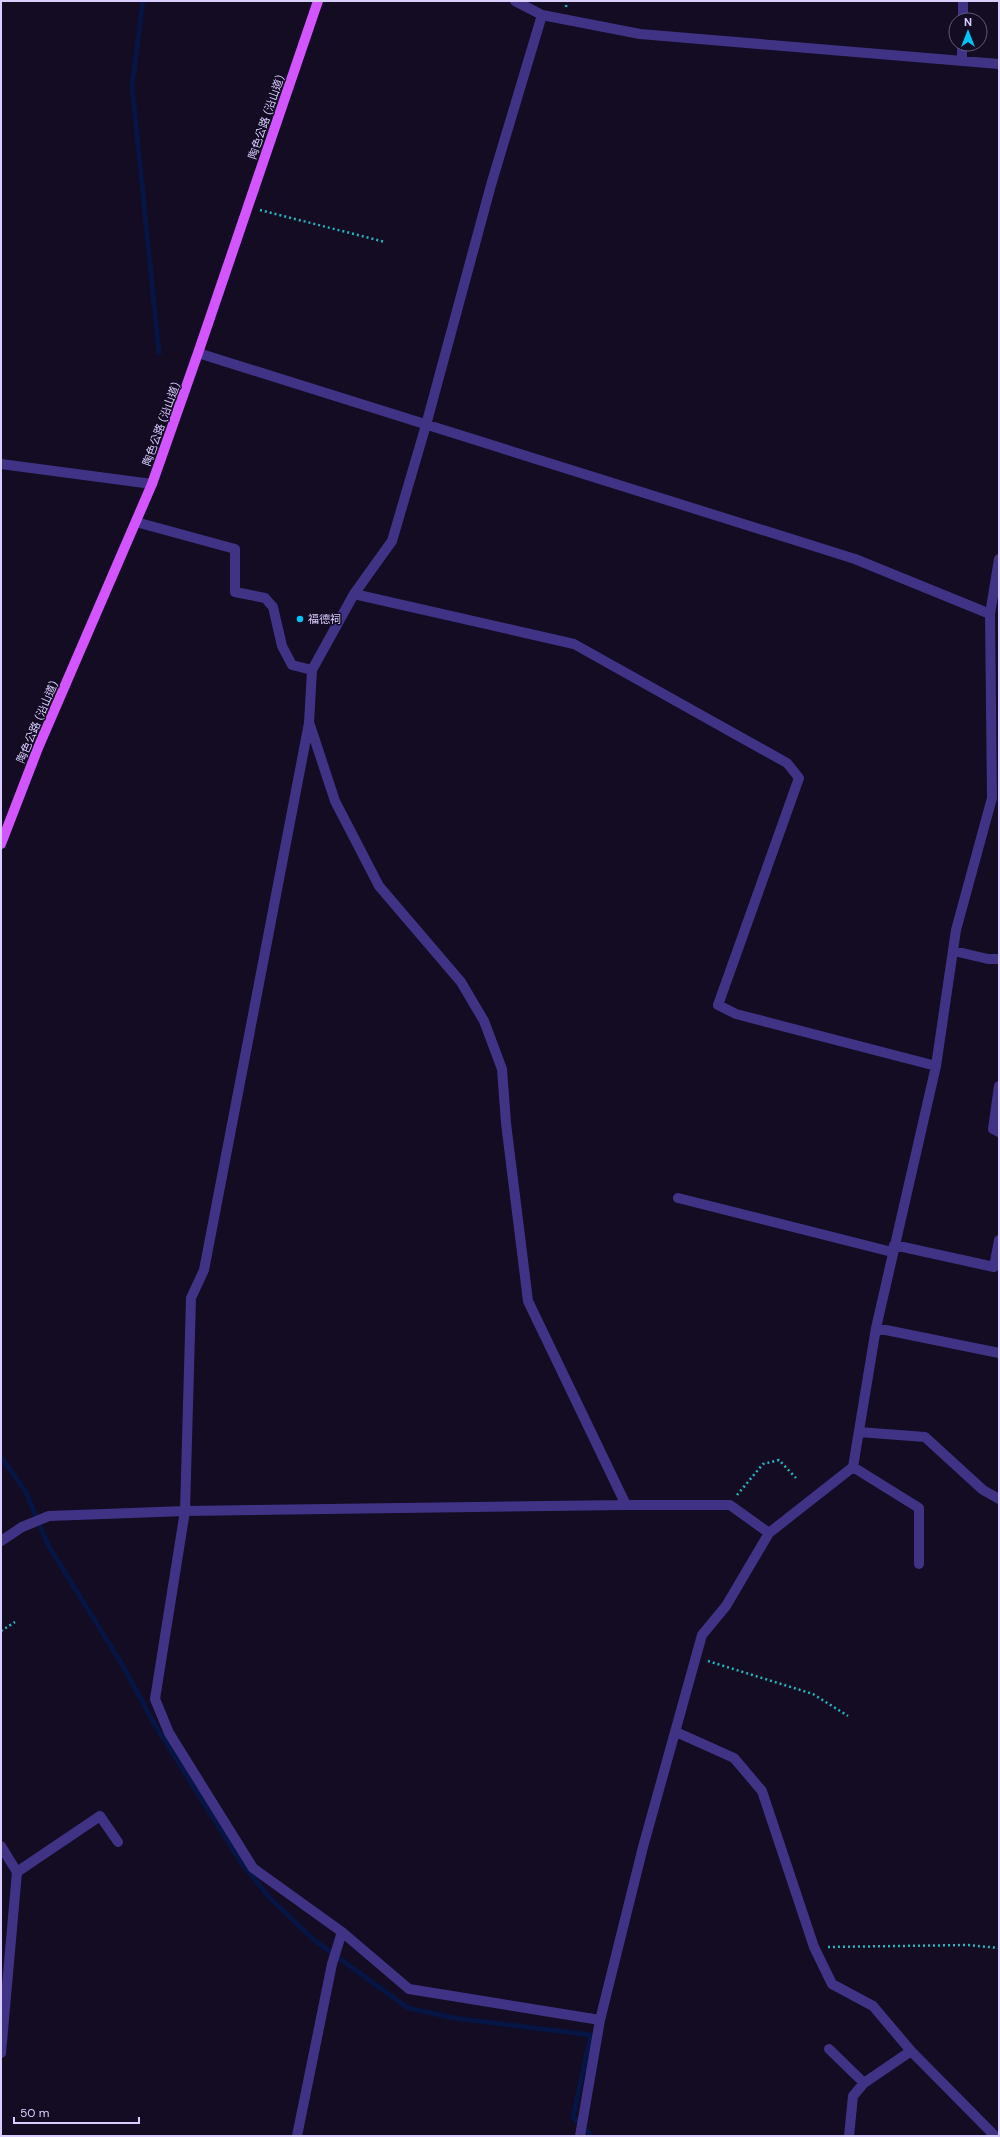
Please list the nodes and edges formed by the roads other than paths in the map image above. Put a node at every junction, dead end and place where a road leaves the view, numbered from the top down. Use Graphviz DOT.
graph roads {
  1 [pos="318,1"];
  2 [pos="515,1"];
  3 [pos="963,1"];
  4 [pos="962,12"];
  5 [pos="542,15"];
  6 [pos="962,52"];
  7 [pos="962,60"];
  8 [pos="999,64"];
  9 [pos="198,353"];
  10 [pos="426,424"];
  11 [pos="1,464"];
  12 [pos="152,484"];
  13 [pos="136,522"];
  14 [pos="999,559"];
  15 [pos="354,594"];
  16 [pos="990,614"];
  17 [pos="312,670"];
  18 [pos="309,723"];
  19 [pos="1,844"];
  20 [pos="954,951"];
  21 [pos="999,959"];
  22 [pos="936,1066"];
  23 [pos="999,1086"];
  24 [pos="999,1132"];
  25 [pos="678,1198"];
  26 [pos="999,1240"];
  27 [pos="893,1248"];
  28 [pos="876,1328"];
  29 [pos="999,1353"];
  30 [pos="859,1432"];
  31 [pos="853,1467"];
  32 [pos="999,1499"];
  33 [pos="626,1505"];
  34 [pos="185,1511"];
  35 [pos="769,1533"];
  36 [pos="1,1541"];
  37 [pos="919,1564"];
  38 [pos="676,1732"];
  39 [pos="118,1842"];
  40 [pos="1,1846"];
  41 [pos="17,1872"];
  42 [pos="342,1932"];
  43 [pos="600,2020"];
  44 [pos="830,2049"];
  45 [pos="911,2051"];
  46 [pos="1,2053"];
  47 [pos="864,2083"];
  48 [pos="297,2136"];
  49 [pos="580,2136"];
  50 [pos="849,2136"];
  51 [pos="995,2136"];
  1 -- 9 [label="main road, 陶色公路 (沿山道)"];
  2 -- 5 [label="street"];
  3 -- 4 [label="street"];
  5 -- 7 [label="street"];
  5 -- 10 [label="street"];
  6 -- 7 [label="street"];
  7 -- 8 [label="street"];
  9 -- 10 [label="street"];
  9 -- 12 [label="main road, 陶色公路 (沿山道)"];
  10 -- 15 [label="street"];
  10 -- 16 [label="street"];
  11 -- 12 [label="street"];
  12 -- 13 [label="main road, 陶色公路 (沿山道)"];
  13 -- 17 [label="street"];
  13 -- 19 [label="main road, 陶色公路 (沿山道)"];
  14 -- 16 [label="street"];
  15 -- 17 [label="street"];
  15 -- 22 [label="street"];
  16 -- 20 [label="street"];
  17 -- 18 [label="street"];
  18 -- 33 [label="street"];
  18 -- 34 [label="street"];
  20 -- 21 [label="street"];
  20 -- 22 [label="street"];
  22 -- 27 [label="street"];
  23 -- 24 [label="street"];
  25 -- 27 [label="street"];
  26 -- 27 [label="street"];
  27 -- 28 [label="street"];
  28 -- 29 [label="street"];
  28 -- 30 [label="street"];
  30 -- 31 [label="street"];
  30 -- 32 [label="street"];
  31 -- 35 [label="street"];
  31 -- 37 [label="street"];
  33 -- 34 [label="street"];
  33 -- 35 [label="street"];
  34 -- 36 [label="street"];
  34 -- 42 [label="street"];
  35 -- 38 [label="street"];
  38 -- 43 [label="street"];
  38 -- 45 [label="street"];
  39 -- 41 [label="street"];
  40 -- 41 [label="street"];
  41 -- 46 [label="street"];
  42 -- 43 [label="street"];
  42 -- 48 [label="street"];
  43 -- 49 [label="street"];
  44 -- 47 [label="street"];
  45 -- 47 [label="street"];
  45 -- 51 [label="street"];
  47 -- 50 [label="street"];
}
